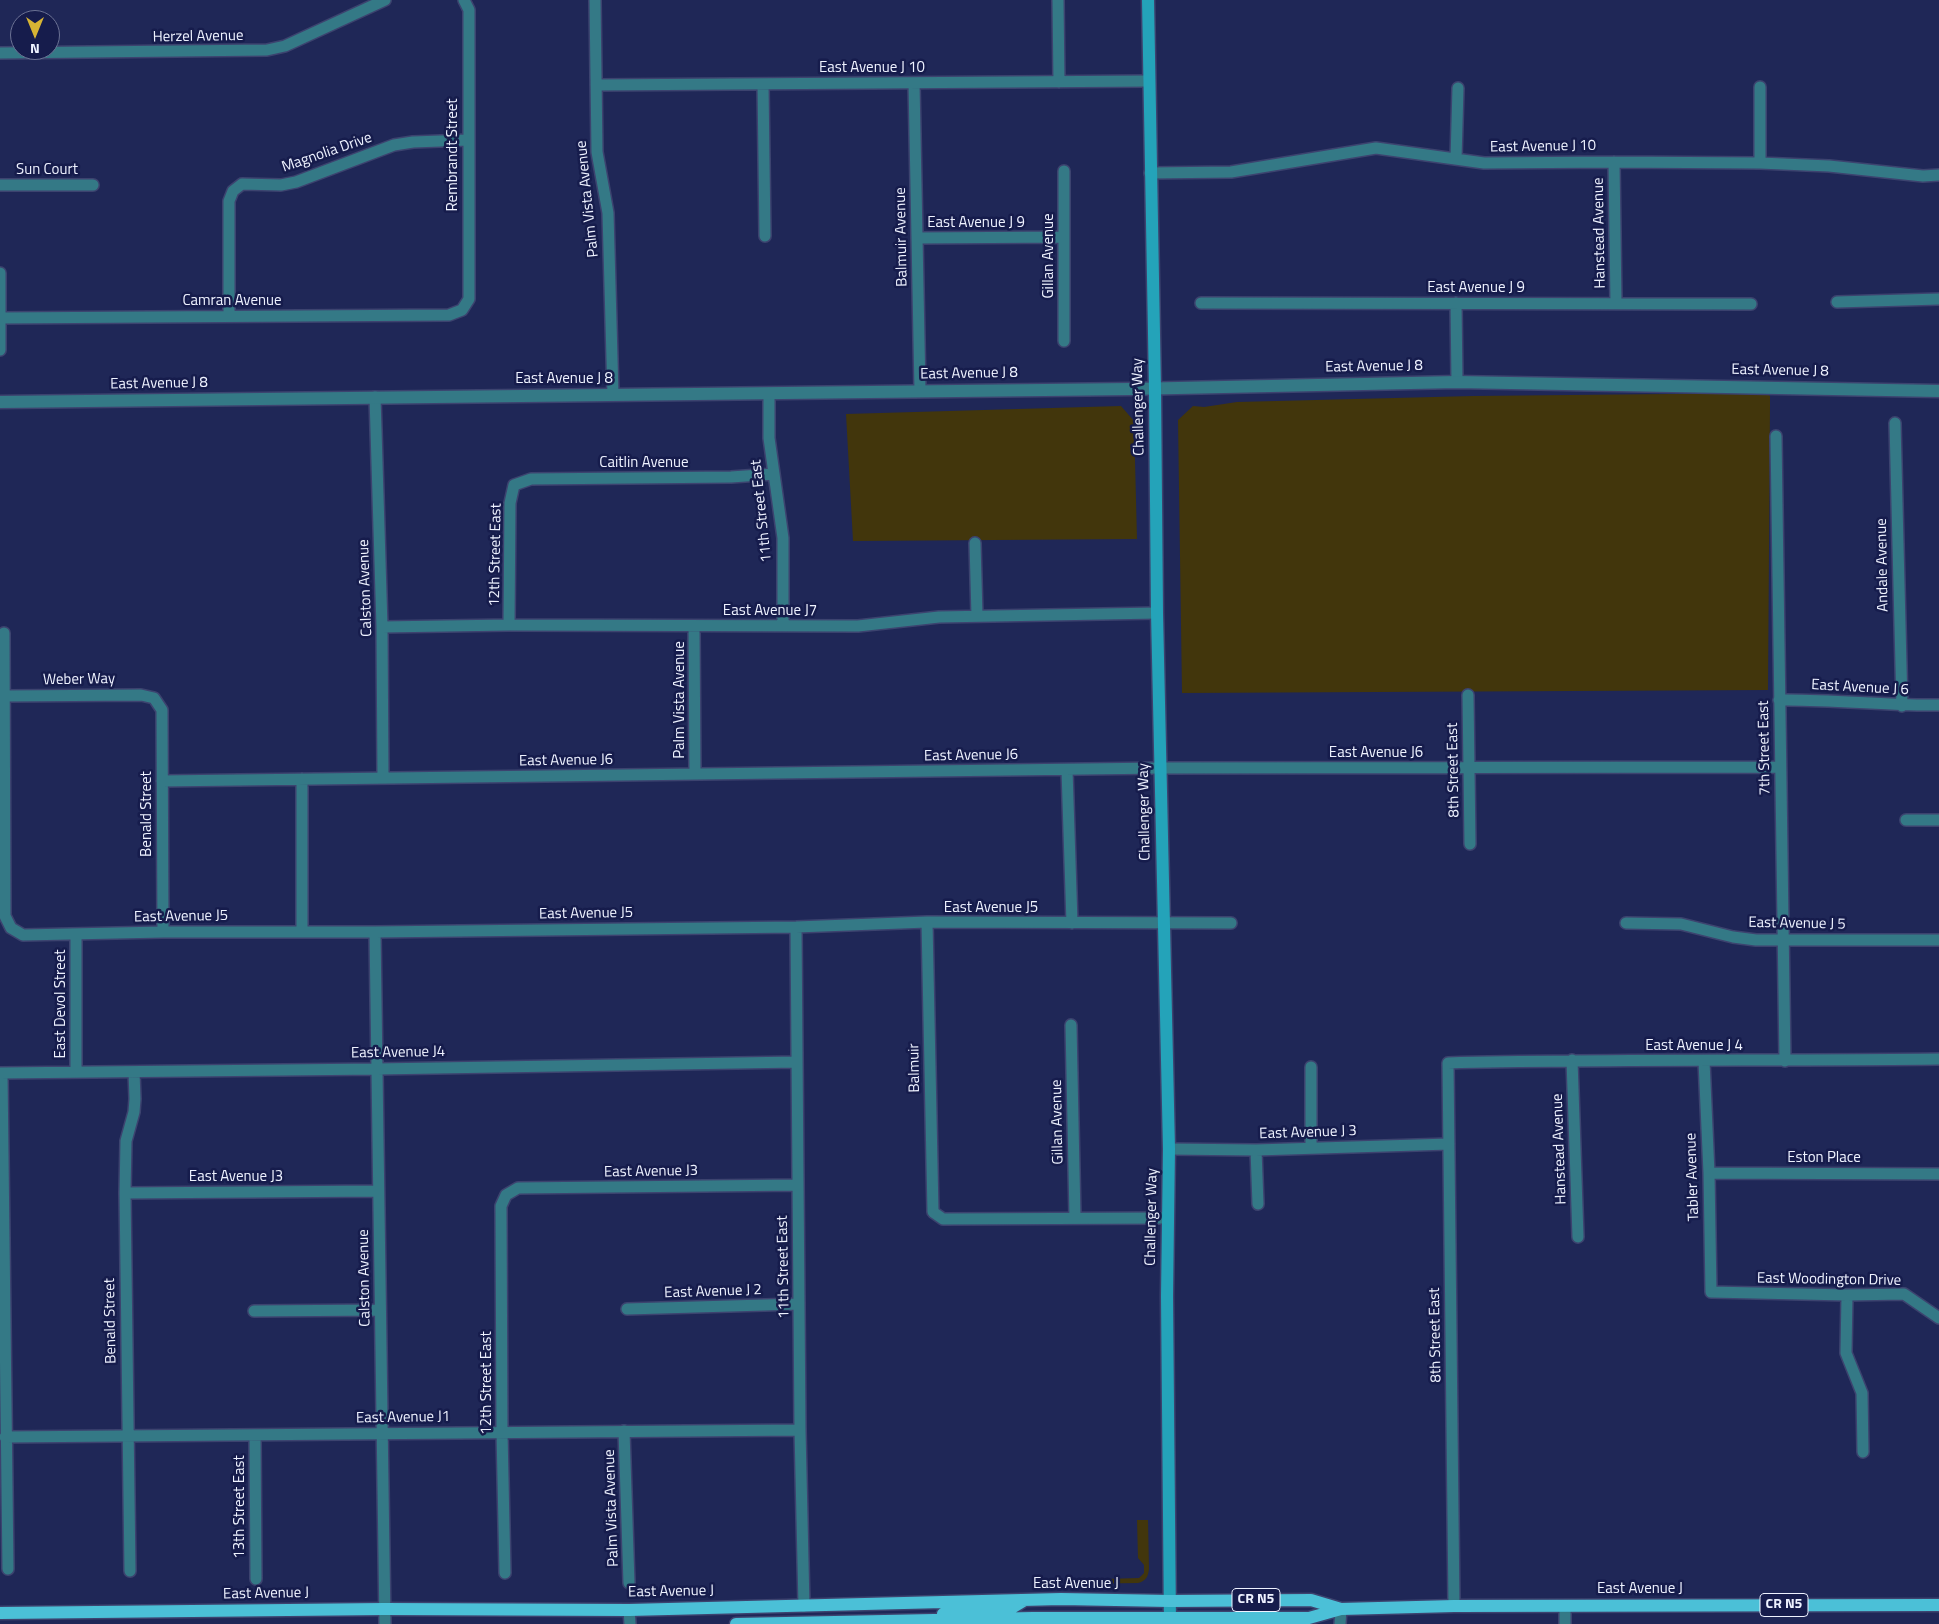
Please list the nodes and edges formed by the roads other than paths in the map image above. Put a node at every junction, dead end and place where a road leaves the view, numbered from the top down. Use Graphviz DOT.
graph roads {
  1 [pos="385,0"];
  2 [pos="464,0"];
  3 [pos="595,0"];
  4 [pos="1058,0"];
  5 [pos="1148,0"];
  6 [pos="365,4"];
  7 [pos="0,54"];
  8 [pos="1149,81"];
  9 [pos="914,82"];
  10 [pos="1059,82"];
  11 [pos="596,84"];
  12 [pos="763,84"];
  13 [pos="1760,87"];
  14 [pos="1458,88"];
  15 [pos="468,140"];
  16 [pos="1456,158"];
  17 [pos="1614,162"];
  18 [pos="1760,163"];
  19 [pos="1064,171"];
  20 [pos="1150,173"];
  21 [pos="1939,175"];
  22 [pos="93,184"];
  23 [pos="0,185"];
  24 [pos="765,236"];
  25 [pos="917,238"];
  26 [pos="1064,238"];
  27 [pos="0,273"];
  28 [pos="1939,299"];
  29 [pos="1837,302"];
  30 [pos="1201,303"];
  31 [pos="1456,303"];
  32 [pos="1616,304"];
  33 [pos="1751,304"];
  34 [pos="462,310"];
  35 [pos="230,316"];
  36 [pos="1,318"];
  37 [pos="1064,341"];
  38 [pos="0,350"];
  39 [pos="1457,382"];
  40 [pos="1155,389"];
  41 [pos="920,391"];
  42 [pos="1939,391"];
  43 [pos="769,394"];
  44 [pos="613,395"];
  45 [pos="375,398"];
  46 [pos="0,402"];
  47 [pos="1895,423"];
  48 [pos="1776,436"];
  49 [pos="774,474"];
  50 [pos="514,485"];
  51 [pos="975,543"];
  52 [pos="1157,613"];
  53 [pos="976,616"];
  54 [pos="509,625"];
  55 [pos="694,626"];
  56 [pos="783,626"];
  57 [pos="382,627"];
  58 [pos="4,633"];
  59 [pos="4,696"];
  60 [pos="1468,696"];
  61 [pos="154,698"];
  62 [pos="1779,700"];
  63 [pos="1939,705"];
  64 [pos="1902,706"];
  65 [pos="1780,767"];
  66 [pos="1161,768"];
  67 [pos="1469,768"];
  68 [pos="1067,770"];
  69 [pos="695,774"];
  70 [pos="383,778"];
  71 [pos="302,779"];
  72 [pos="162,781"];
  73 [pos="1906,820"];
  74 [pos="1939,820"];
  75 [pos="1470,844"];
  76 [pos="927,922"];
  77 [pos="1072,923"];
  78 [pos="1164,923"];
  79 [pos="1231,923"];
  80 [pos="1626,923"];
  81 [pos="796,927"];
  82 [pos="302,931"];
  83 [pos="163,932"];
  84 [pos="375,932"];
  85 [pos="76,935"];
  86 [pos="1782,940"];
  87 [pos="1939,940"];
  88 [pos="1071,1025"];
  89 [pos="1572,1060"];
  90 [pos="1939,1060"];
  91 [pos="1704,1061"];
  92 [pos="1785,1061"];
  93 [pos="797,1062"];
  94 [pos="1448,1063"];
  95 [pos="1311,1067"];
  96 [pos="377,1069"];
  97 [pos="76,1072"];
  98 [pos="134,1072"];
  99 [pos="1,1073"];
  100 [pos="1449,1144"];
  101 [pos="1311,1147"];
  102 [pos="1169,1149"];
  103 [pos="1256,1150"];
  104 [pos="1709,1173"];
  105 [pos="1939,1174"];
  106 [pos="798,1185"];
  107 [pos="378,1191"];
  108 [pos="125,1193"];
  109 [pos="506,1195"];
  110 [pos="1258,1204"];
  111 [pos="1075,1218"];
  112 [pos="1167,1218"];
  113 [pos="1578,1237"];
  114 [pos="1711,1292"];
  115 [pos="1846,1295"];
  116 [pos="799,1304"];
  117 [pos="627,1309"];
  118 [pos="380,1310"];
  119 [pos="254,1311"];
  120 [pos="1939,1318"];
  121 [pos="800,1430"];
  122 [pos="624,1431"];
  123 [pos="502,1432"];
  124 [pos="382,1434"];
  125 [pos="255,1435"];
  126 [pos="128,1436"];
  127 [pos="5,1437"];
  128 [pos="1863,1452"];
  129 [pos="8,1569"];
  130 [pos="130,1570"];
  131 [pos="505,1573"];
  132 [pos="256,1579"];
  133 [pos="629,1583"];
  134 [pos="1026,1600"];
  135 [pos="1170,1601"];
  136 [pos="931,1602"];
  137 [pos="1939,1605"];
  138 [pos="804,1606"];
  139 [pos="1454,1606"];
  140 [pos="1565,1606"];
  141 [pos="384,1609"];
  142 [pos="1341,1609"];
  143 [pos="630,1610"];
  144 [pos="0,1613"];
  145 [pos="935,1620"];
  146 [pos="861,1621"];
  147 [pos="1170,1621"];
  148 [pos="385,1624"];
  149 [pos="630,1624"];
  150 [pos="736,1624"];
  151 [pos="1340,1624"];
  152 [pos="1565,1624"];
  1 -- 6 [label="street, Herzel Avenue"];
  2 -- 15 [label="street, Rembrandt Street"];
  3 -- 11 [label="street, Palm Vista Avenue"];
  4 -- 10 [label="street"];
  5 -- 8 [label="main road, Challenger Way"];
  6 -- 7 [label="street, Herzel Avenue"];
  8 -- 10 [label="street, East Avenue J 10"];
  8 -- 20 [label="main road, Challenger Way"];
  9 -- 10 [label="street, East Avenue J 10"];
  9 -- 12 [label="street, East Avenue J 10"];
  9 -- 25 [label="street, Balmuir Avenue"];
  11 -- 12 [label="street, East Avenue J 10"];
  11 -- 44 [label="street, Palm Vista Avenue"];
  12 -- 24 [label="street"];
  13 -- 18 [label="street"];
  14 -- 16 [label="street"];
  15 -- 34 [label="street, Rembrandt Street"];
  15 -- 35 [label="street, Magnolia Drive"];
  16 -- 17 [label="street, East Avenue J 10"];
  16 -- 20 [label="street, East Avenue J 10"];
  17 -- 18 [label="street, East Avenue J 10"];
  17 -- 32 [label="street, Hanstead Avenue"];
  18 -- 21 [label="street, East Avenue J 10"];
  19 -- 26 [label="street, Gillan Avenue"];
  20 -- 40 [label="main road, Challenger Way"];
  22 -- 23 [label="street, Sun Court"];
  25 -- 26 [label="street, East Avenue J 9"];
  25 -- 41 [label="street, Balmuir Avenue"];
  26 -- 37 [label="street, Gillan Avenue"];
  27 -- 36 [label="street"];
  28 -- 29 [label="street"];
  30 -- 31 [label="street, East Avenue J 9"];
  31 -- 32 [label="street, East Avenue J 9"];
  31 -- 39 [label="street"];
  32 -- 33 [label="street, East Avenue J 9"];
  34 -- 35 [label="street, Camran Avenue"];
  35 -- 36 [label="street, Camran Avenue"];
  36 -- 38 [label="street"];
  39 -- 40 [label="street, East Avenue J 8"];
  39 -- 42 [label="street, East Avenue J 8"];
  40 -- 41 [label="street, East Avenue J 8"];
  40 -- 52 [label="main road, Challenger Way"];
  41 -- 43 [label="street, East Avenue J 8"];
  43 -- 44 [label="street, East Avenue J 8"];
  43 -- 49 [label="street, 11th Street East"];
  44 -- 45 [label="street, East Avenue J 8"];
  45 -- 46 [label="street, East Avenue J 8"];
  45 -- 57 [label="street, Calston Avenue"];
  47 -- 64 [label="street, Andale Avenue"];
  48 -- 62 [label="street, 7th Street East"];
  49 -- 50 [label="street, Caitlin Avenue"];
  49 -- 56 [label="street, 11th Street East"];
  50 -- 54 [label="street, 12th Street East"];
  51 -- 53 [label="street"];
  52 -- 53 [label="street, East Avenue J7"];
  52 -- 66 [label="main road, Challenger Way"];
  53 -- 56 [label="street, East Avenue J7"];
  54 -- 55 [label="street, East Avenue J7"];
  54 -- 57 [label="street, East Avenue J7"];
  55 -- 56 [label="street, East Avenue J7"];
  55 -- 69 [label="street, Palm Vista Avenue"];
  57 -- 70 [label="street, Calston Avenue"];
  58 -- 59 [label="street"];
  59 -- 61 [label="street, Weber Way"];
  59 -- 85 [label="street, East Avenue J5"];
  60 -- 67 [label="street, 8th Street East"];
  61 -- 72 [label="street, Benald Street"];
  62 -- 64 [label="street, East Avenue J 6"];
  62 -- 65 [label="street, 7th Street East"];
  63 -- 64 [label="street, East Avenue J 6"];
  65 -- 67 [label="street, East Avenue J6"];
  65 -- 86 [label="street, 7th Street East"];
  66 -- 67 [label="street, East Avenue J6"];
  66 -- 68 [label="street, East Avenue J6"];
  66 -- 78 [label="main road, Challenger Way"];
  67 -- 75 [label="street, 8th Street East"];
  68 -- 69 [label="street, East Avenue J6"];
  68 -- 77 [label="street"];
  69 -- 70 [label="street, East Avenue J6"];
  70 -- 71 [label="street, East Avenue J6"];
  71 -- 72 [label="street, East Avenue J6"];
  71 -- 82 [label="street"];
  72 -- 83 [label="street, Benald Street"];
  73 -- 74 [label="street"];
  76 -- 77 [label="street, East Avenue J5"];
  76 -- 81 [label="street, East Avenue J5"];
  76 -- 111 [label="street, Balmuir"];
  77 -- 78 [label="street, East Avenue J5"];
  78 -- 79 [label="street"];
  78 -- 102 [label="main road, Challenger Way"];
  80 -- 86 [label="street, East Avenue J 5"];
  81 -- 84 [label="street, East Avenue J5"];
  81 -- 93 [label="street, 11th Street East"];
  82 -- 83 [label="street, East Avenue J5"];
  82 -- 84 [label="street, East Avenue J5"];
  83 -- 85 [label="street, East Avenue J5"];
  84 -- 96 [label="street, Calston Avenue"];
  85 -- 97 [label="street, East Devol Street"];
  86 -- 87 [label="street, East Avenue J 5"];
  86 -- 92 [label="street, 7th Street East"];
  88 -- 111 [label="street, Gillan Avenue"];
  89 -- 91 [label="street, East Avenue J 4"];
  89 -- 94 [label="street, East Avenue J 4"];
  89 -- 113 [label="street, Hanstead Avenue"];
  90 -- 92 [label="street, East Avenue J 4"];
  91 -- 92 [label="street, East Avenue J 4"];
  91 -- 104 [label="street, Tabler Avenue"];
  93 -- 96 [label="street, East Avenue J4"];
  93 -- 106 [label="street, 11th Street East"];
  94 -- 100 [label="street, 8th Street East"];
  95 -- 101 [label="street"];
  96 -- 98 [label="street, East Avenue J4"];
  96 -- 107 [label="street, Calston Avenue"];
  97 -- 98 [label="street, East Avenue J4"];
  97 -- 99 [label="street, East Avenue J4"];
  98 -- 108 [label="street, Benald Street"];
  99 -- 127 [label="street"];
  100 -- 101 [label="street, East Avenue J 3"];
  100 -- 139 [label="street, 8th Street East"];
  101 -- 103 [label="street, East Avenue J 3"];
  102 -- 103 [label="street, East Avenue J 3"];
  102 -- 112 [label="main road, Challenger Way"];
  103 -- 110 [label="street"];
  104 -- 105 [label="street, Eston Place"];
  104 -- 114 [label="street, Tabler Avenue"];
  106 -- 109 [label="street, East Avenue J3"];
  106 -- 116 [label="street, 11th Street East"];
  107 -- 108 [label="street, East Avenue J3"];
  107 -- 118 [label="street, Calston Avenue"];
  108 -- 126 [label="street, Benald Street"];
  109 -- 123 [label="street, 12th Street East"];
  111 -- 112 [label="street"];
  112 -- 135 [label="main road, Challenger Way"];
  114 -- 115 [label="street, East Woodington Drive"];
  115 -- 120 [label="street, East Woodington Drive"];
  115 -- 128 [label="street"];
  116 -- 117 [label="street, East Avenue J 2"];
  116 -- 121 [label="street, 11th Street East"];
  118 -- 119 [label="street"];
  118 -- 124 [label="street, Calston Avenue"];
  121 -- 122 [label="street, East Avenue J1"];
  121 -- 138 [label="street, 11th Street East"];
  122 -- 123 [label="street, East Avenue J1"];
  122 -- 133 [label="street, Palm Vista Avenue"];
  123 -- 124 [label="street, East Avenue J1"];
  123 -- 131 [label="street, 12th Street East"];
  124 -- 125 [label="street, East Avenue J1"];
  124 -- 141 [label="street, Calston Avenue"];
  125 -- 126 [label="street, East Avenue J1"];
  125 -- 132 [label="street, 13th Street East"];
  126 -- 127 [label="street, East Avenue J1"];
  126 -- 130 [label="street, Benald Street"];
  127 -- 129 [label="street"];
  134 -- 135 [label="main road, East Avenue J / CR N5"];
  134 -- 136 [label="main road, East Avenue J / CR N5"];
  134 -- 145 [label="main road"];
  135 -- 142 [label="main road, East Avenue J / CR N5"];
  135 -- 147 [label="main road, Challenger Way"];
  136 -- 138 [label="main road, East Avenue J / CR N5"];
  136 -- 146 [label="main road"];
  137 -- 140 [label="main road, East Avenue J / CR N5"];
  138 -- 143 [label="main road, East Avenue J / CR N5"];
  139 -- 140 [label="main road, East Avenue J / CR N5"];
  139 -- 142 [label="main road, East Avenue J / CR N5"];
  140 -- 152 [label="street"];
  141 -- 143 [label="main road, East Avenue J / CR N5"];
  141 -- 144 [label="main road, East Avenue J / CR N5"];
  141 -- 148 [label="street, Calston Avenue"];
  142 -- 147 [label="main road, East Avenue J / CR N5"];
  142 -- 151 [label="street"];
  143 -- 149 [label="street"];
  145 -- 146 [label="main road, East Avenue J / CR N5"];
  145 -- 147 [label="main road, East Avenue J / CR N5"];
  146 -- 150 [label="main road, East Avenue J / CR N5"];
}
